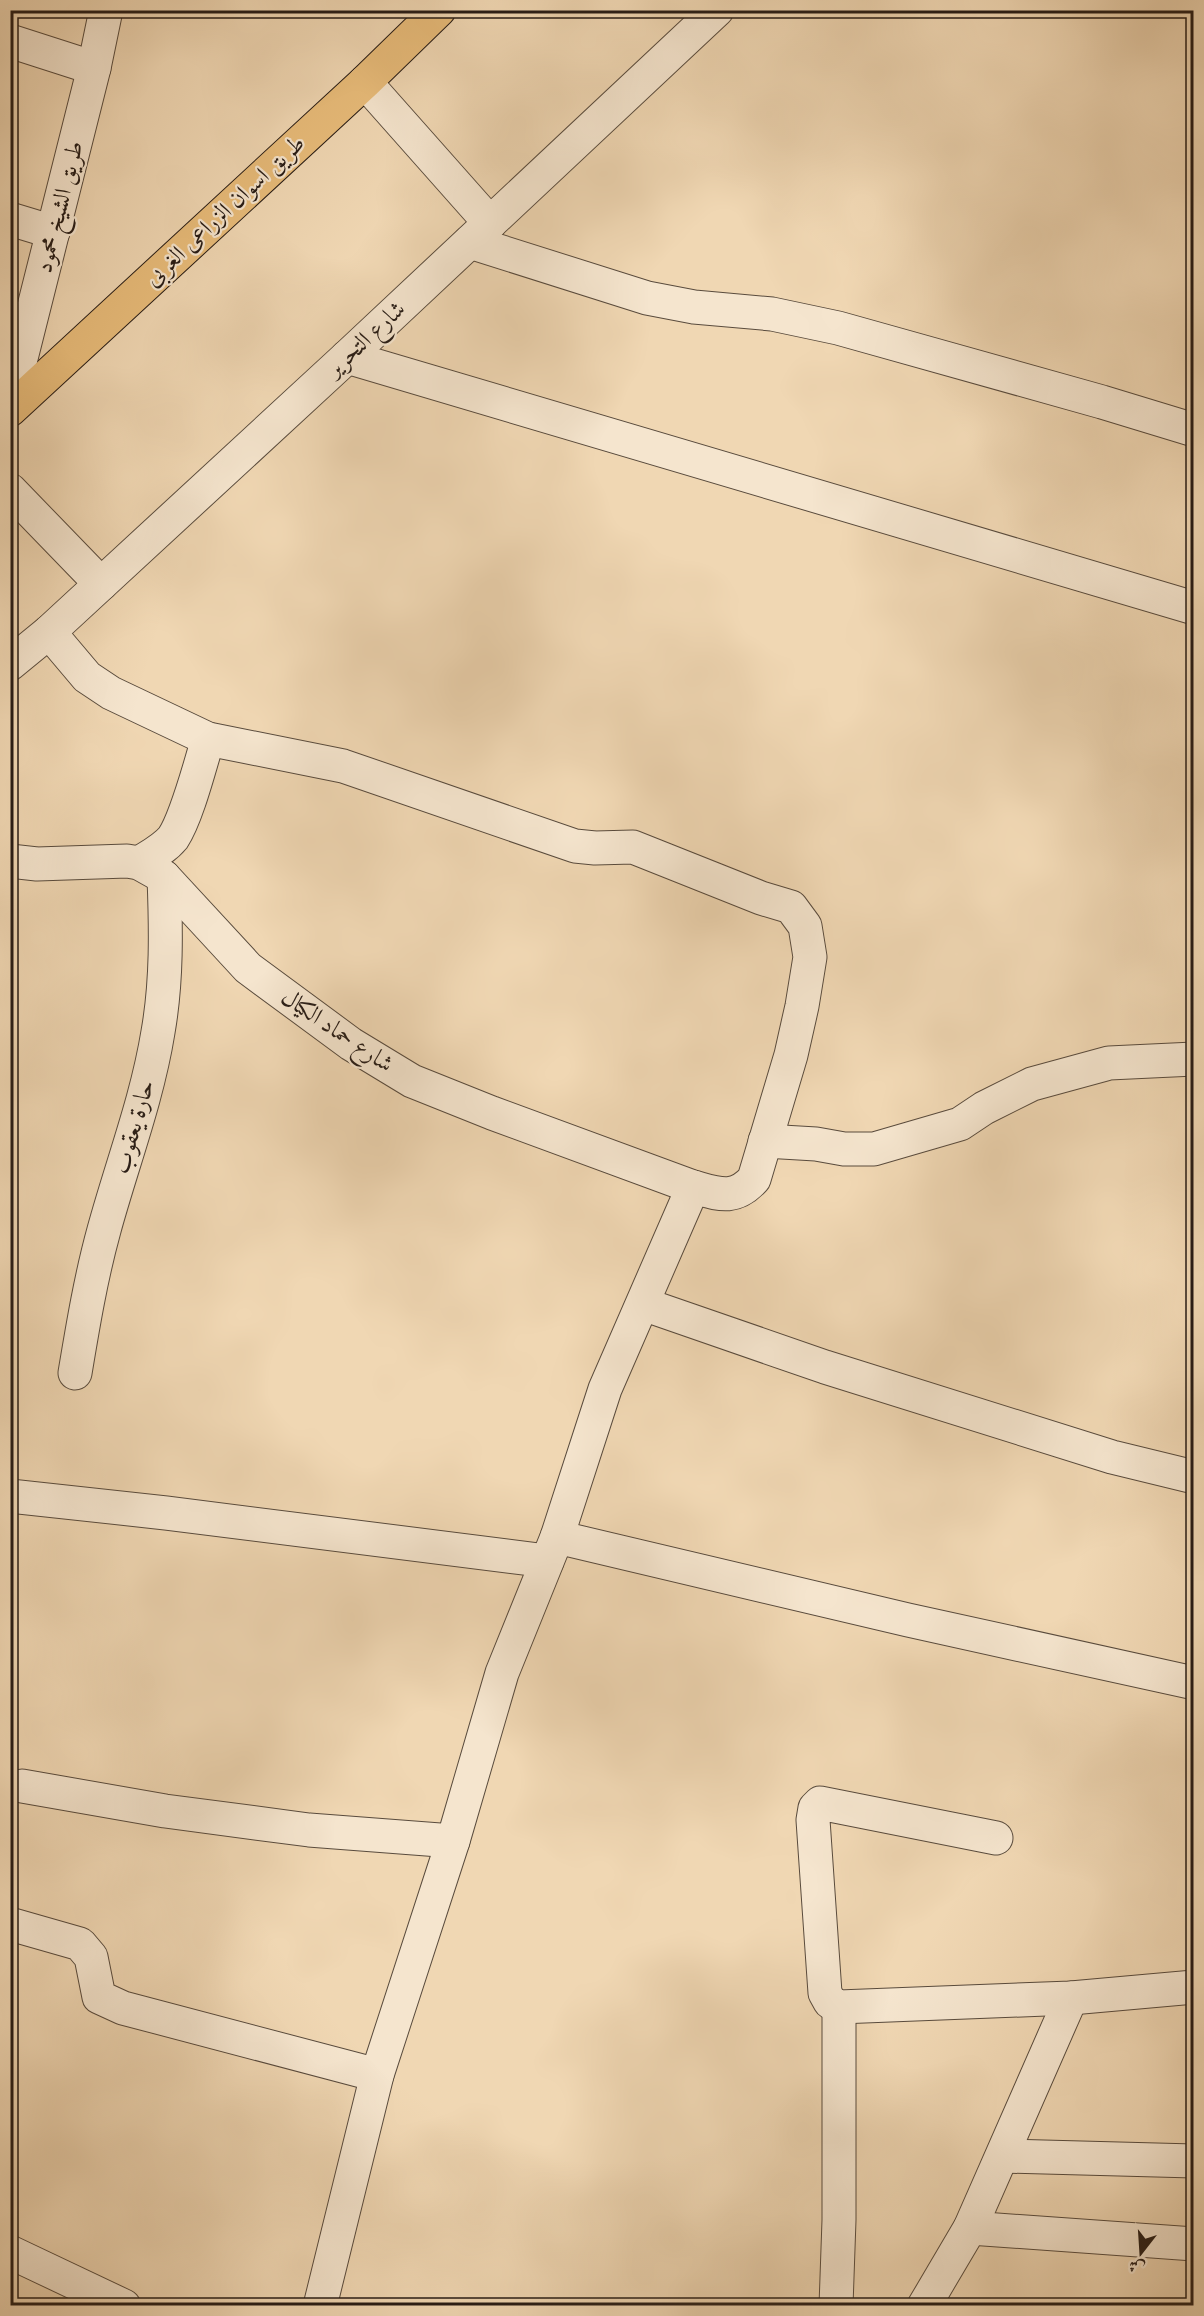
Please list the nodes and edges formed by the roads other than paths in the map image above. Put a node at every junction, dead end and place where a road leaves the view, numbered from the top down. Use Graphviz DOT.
graph roads {
  1 [pos="106,10"];
  2 [pos="439,10"];
  3 [pos="717,10"];
  4 [pos="10,41"];
  5 [pos="94,68"];
  6 [pos="365,82"];
  7 [pos="10,219"];
  8 [pos="53,232"];
  9 [pos="480,232"];
  10 [pos="347,357"];
  11 [pos="10,402"];
  12 [pos="10,410"];
  13 [pos="1194,430"];
  14 [pos="10,490"];
  15 [pos="101,584"];
  16 [pos="1194,608"];
  17 [pos="49,632"];
  18 [pos="10,664"];
  19 [pos="208,739"];
  20 [pos="10,861"];
  21 [pos="151,870"];
  22 [pos="1194,1059"];
  23 [pos="765,1141"];
  24 [pos="693,1187"];
  25 [pos="643,1304"];
  26 [pos="75,1373"];
  27 [pos="1194,1477"];
  28 [pos="10,1496"];
  29 [pos="552,1549"];
  30 [pos="1194,1683"];
  31 [pos="22,1786"];
  32 [pos="996,1838"];
  33 [pos="453,1841"];
  34 [pos="10,1924"];
  35 [pos="1194,1987"];
  36 [pos="1071,1998"];
  37 [pos="839,2007"];
  38 [pos="377,2075"];
  39 [pos="1003,2156"];
  40 [pos="1194,2161"];
  41 [pos="970,2229"];
  42 [pos="1194,2244"];
  43 [pos="10,2252"];
  44 [pos="124,2306"];
  45 [pos="320,2306"];
  46 [pos="836,2306"];
  47 [pos="924,2306"];
  1 -- 5 [label="street, طريق الشيخ محمود"];
  2 -- 6 [label="main road, طريق اسوان الزراعى الغربى"];
  3 -- 9 [label="street, شارع التحرير"];
  4 -- 5 [label="street"];
  5 -- 8 [label="street, طريق الشيخ محمود"];
  6 -- 9 [label="street"];
  6 -- 12 [label="main road, طريق اسوان الزراعى الغربى"];
  7 -- 8 [label="street"];
  8 -- 11 [label="street, طريق الشيخ محمود"];
  9 -- 10 [label="street, شارع التحرير"];
  9 -- 13 [label="street"];
  10 -- 15 [label="street, شارع التحرير"];
  10 -- 16 [label="street"];
  14 -- 15 [label="street"];
  15 -- 17 [label="street, شارع التحرير"];
  17 -- 18 [label="street, شارع التحرير"];
  17 -- 19 [label="street, شارع حماد الكيال"];
  19 -- 21 [label="street"];
  19 -- 23 [label="street, شارع حماد الكيال"];
  20 -- 21 [label="street"];
  21 -- 24 [label="street, شارع حماد الكيال"];
  21 -- 26 [label="street, حارة يعقوب"];
  22 -- 23 [label="street"];
  23 -- 24 [label="street, شارع حماد الكيال"];
  24 -- 25 [label="street"];
  25 -- 27 [label="street"];
  25 -- 29 [label="street"];
  28 -- 29 [label="street"];
  29 -- 30 [label="street"];
  29 -- 33 [label="street"];
  31 -- 33 [label="street"];
  32 -- 37 [label="street"];
  33 -- 38 [label="street"];
  34 -- 38 [label="street"];
  35 -- 36 [label="street"];
  36 -- 37 [label="street"];
  36 -- 39 [label="street"];
  37 -- 46 [label="street"];
  38 -- 45 [label="street"];
  39 -- 40 [label="street"];
  39 -- 41 [label="street"];
  41 -- 42 [label="street"];
  41 -- 47 [label="street"];
  43 -- 44 [label="street"];
}
